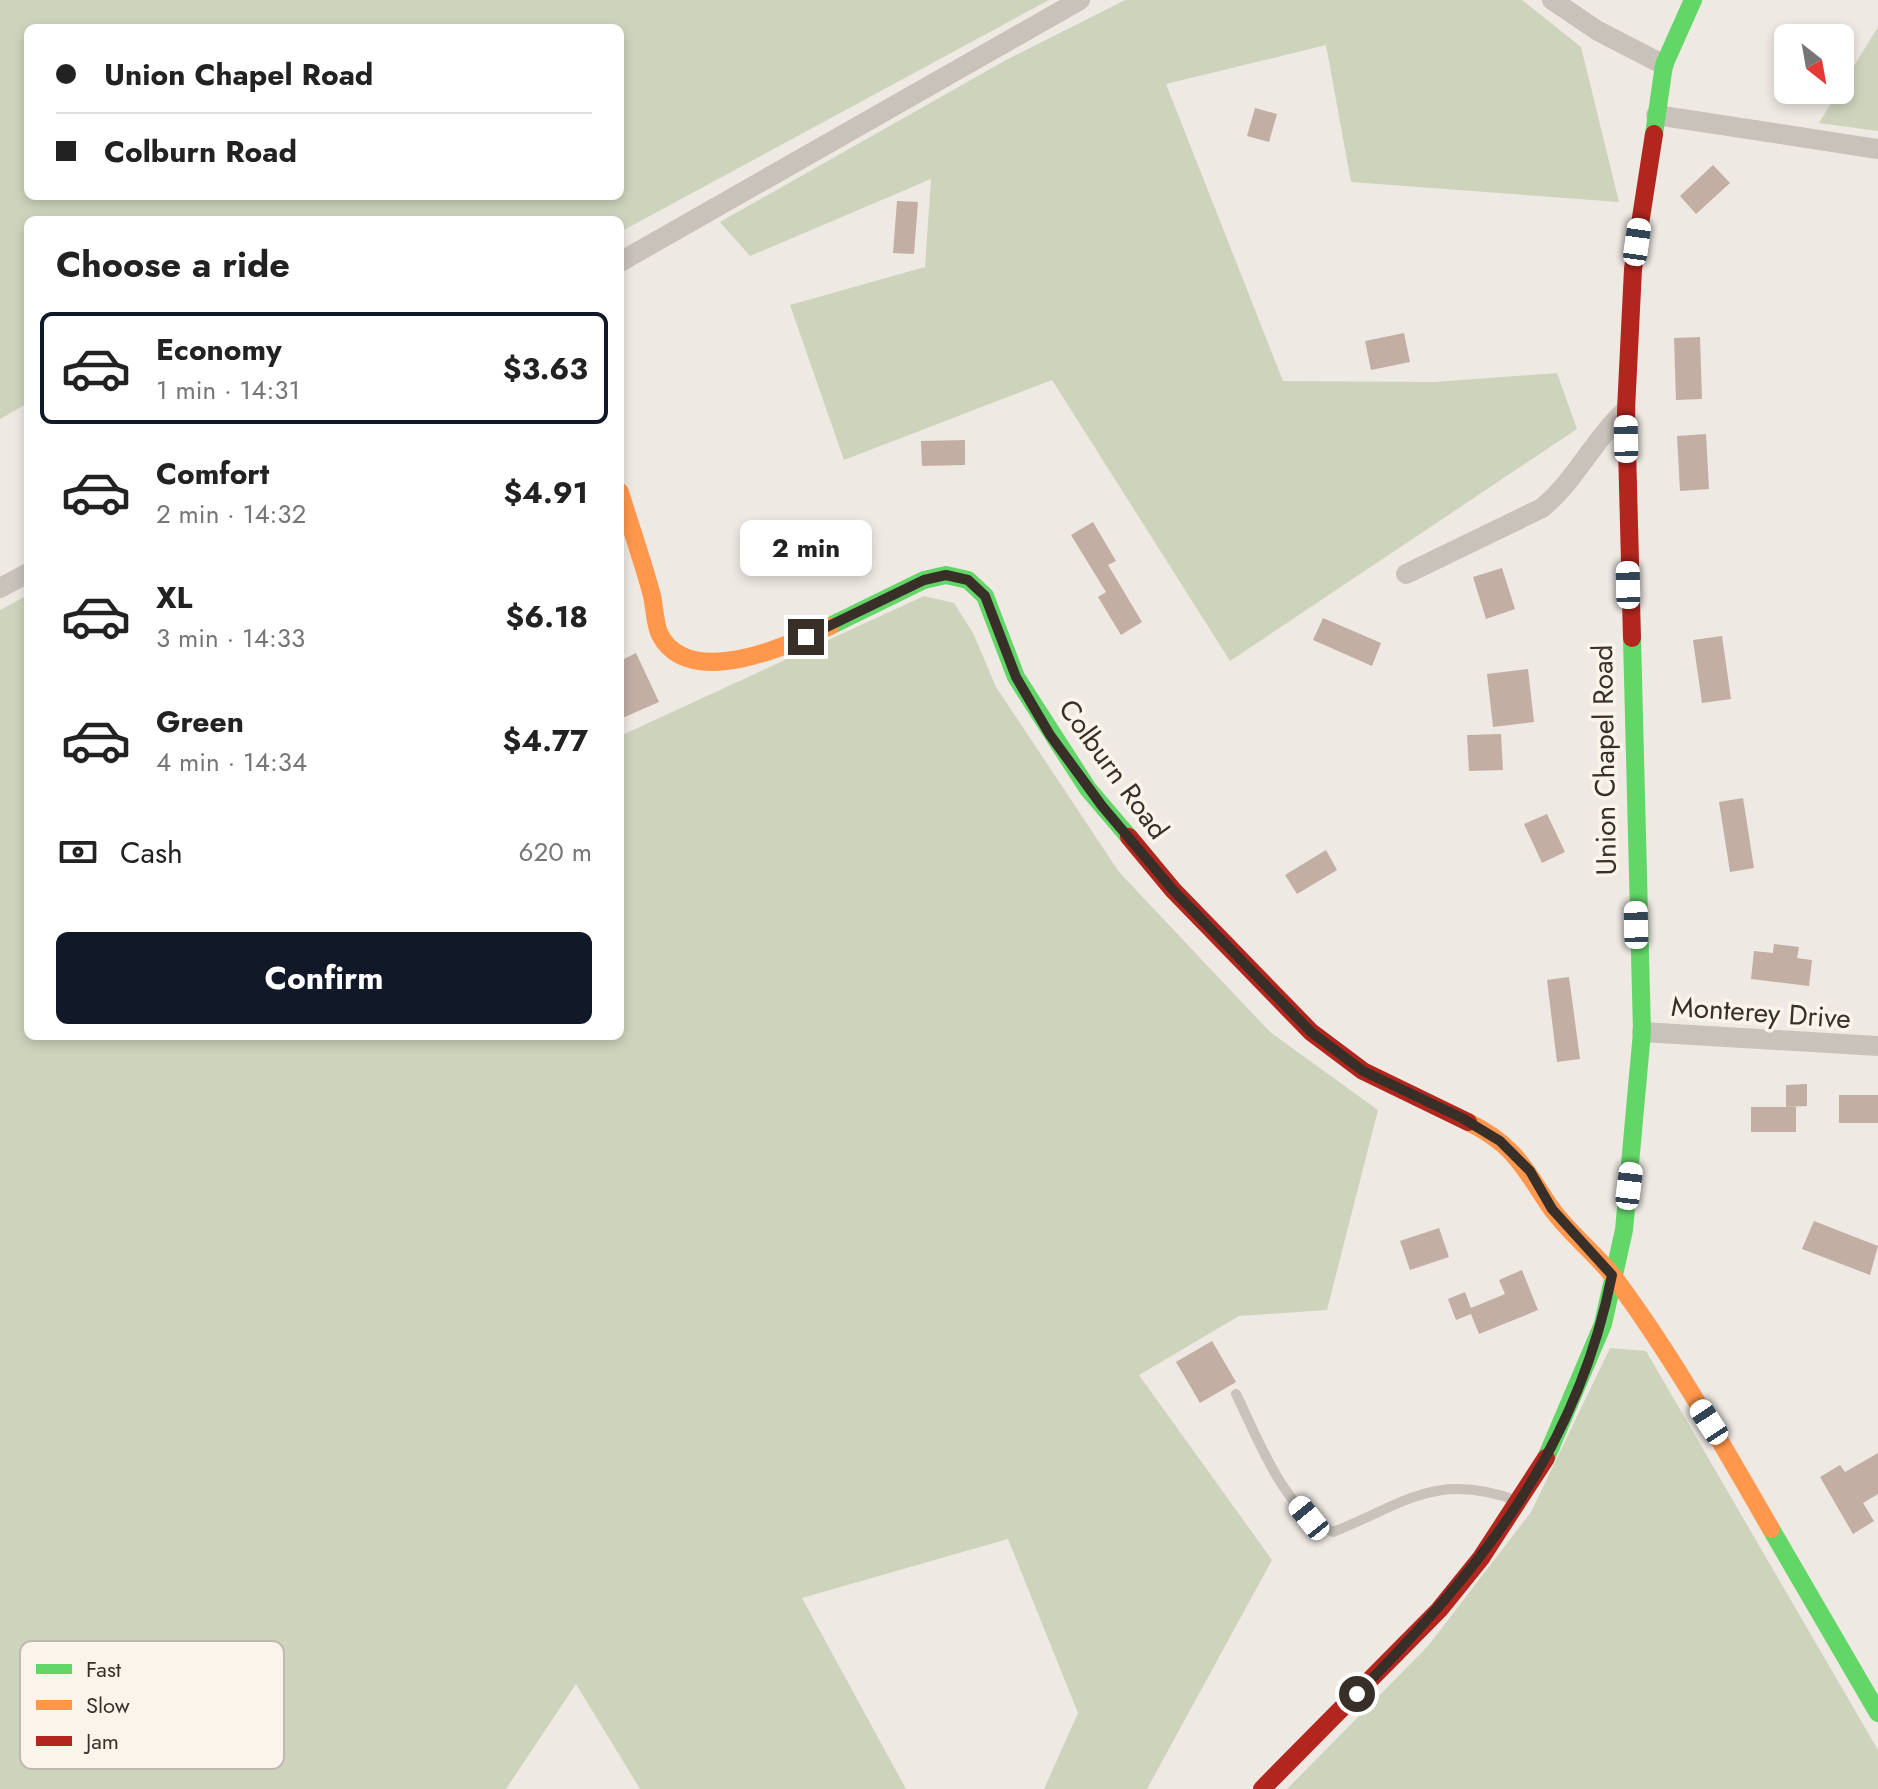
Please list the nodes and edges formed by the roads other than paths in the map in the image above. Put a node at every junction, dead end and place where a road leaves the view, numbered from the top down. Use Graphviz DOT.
graph roads {
  1 [pos="1080,0"];
  2 [pos="1552,0"];
  3 [pos="1693,0"];
  4 [pos="1664,65"];
  5 [pos="1656,115"];
  6 [pos="1878,149"];
  7 [pos="624,260"];
  8 [pos="1626,410"];
  9 [pos="624,505"];
  10 [pos="1406,574"];
  11 [pos="24,575"];
  12 [pos="0,588"];
  13 [pos="1642,1032"];
  14 [pos="1878,1046"];
  15 [pos="1612,1275"];
  16 [pos="1236,1394"];
  17 [pos="1520,1501"];
  18 [pos="1878,1713"];
  19 [pos="1262,1789"];
  1 -- 7 [label="street"];
  2 -- 4 [label="street"];
  3 -- 4 [label="street, Union Chapel Road"];
  4 -- 5 [label="street, Union Chapel Road"];
  5 -- 6 [label="street"];
  5 -- 8 [label="street, Union Chapel Road"];
  8 -- 10 [label="street"];
  8 -- 13 [label="street, Union Chapel Road"];
  9 -- 15 [label="street, Colburn Road"];
  11 -- 12 [label="street"];
  13 -- 14 [label="street, Monterey Drive"];
  13 -- 15 [label="street, Union Chapel Road"];
  15 -- 17 [label="street, Union Chapel Road"];
  15 -- 18 [label="street, Colburn Road"];
  16 -- 17 [label="lane"];
  17 -- 19 [label="street, Union Chapel Road"];
}
